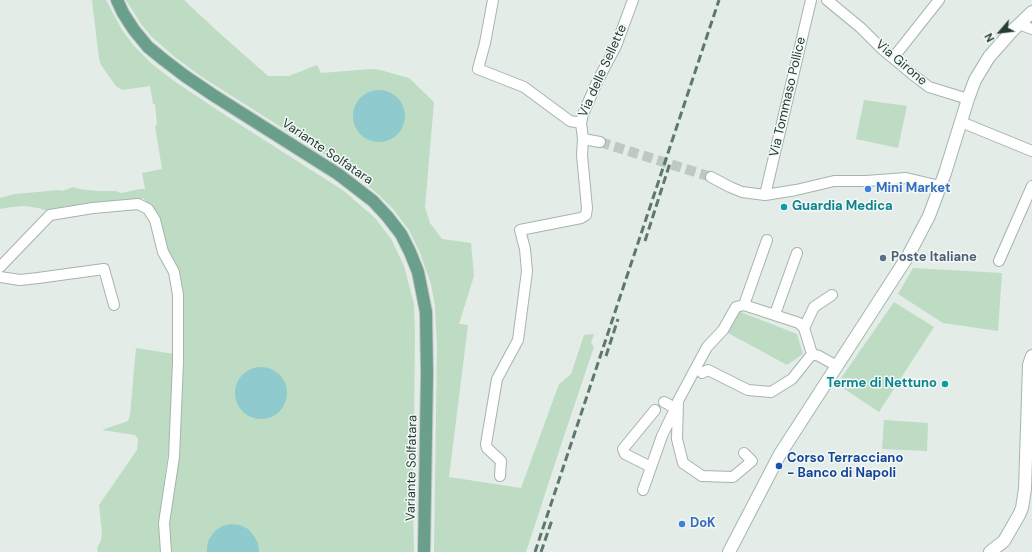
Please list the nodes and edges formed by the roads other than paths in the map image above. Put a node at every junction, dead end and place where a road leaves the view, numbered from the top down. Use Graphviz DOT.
graph roads {
  1 [pos="117,0"];
  2 [pos="493,0"];
  3 [pos="633,0"];
  4 [pos="811,0"];
  5 [pos="827,0"];
  6 [pos="939,0"];
  7 [pos="1032,12"];
  8 [pos="1019,24"];
  9 [pos="1032,29"];
  10 [pos="893,58"];
  11 [pos="968,99"];
  12 [pos="960,122"];
  13 [pos="581,123"];
  14 [pos="583,139"];
  15 [pos="600,142"];
  16 [pos="1032,151"];
  17 [pos="711,177"];
  18 [pos="940,186"];
  19 [pos="1032,186"];
  20 [pos="765,195"];
  21 [pos="767,240"];
  22 [pos="797,253"];
  23 [pos="999,261"];
  24 [pos="0,267"];
  25 [pos="0,277"];
  26 [pos="832,295"];
  27 [pos="744,304"];
  28 [pos="114,306"];
  29 [pos="775,314"];
  30 [pos="804,328"];
  31 [pos="815,355"];
  32 [pos="1032,356"];
  33 [pos="837,366"];
  34 [pos="702,373"];
  35 [pos="664,402"];
  36 [pos="677,404"];
  37 [pos="655,410"];
  38 [pos="744,453"];
  39 [pos="651,467"];
  40 [pos="500,476"];
  41 [pos="643,490"];
  42 [pos="166,552"];
  43 [pos="424,552"];
  44 [pos="730,552"];
  45 [pos="990,552"];
  1 -- 43 [label="main road, Variante Solfatara"];
  2 -- 13 [label="street"];
  3 -- 13 [label="street, Via delle Sellette"];
  4 -- 20 [label="street, Via Tommaso Pollice"];
  5 -- 10 [label="street, Via Girone"];
  6 -- 10 [label="street"];
  7 -- 8 [label="main road"];
  8 -- 9 [label="street"];
  8 -- 11 [label="main road"];
  10 -- 11 [label="street, Via Girone"];
  11 -- 12 [label="main road"];
  12 -- 16 [label="street"];
  12 -- 18 [label="main road"];
  13 -- 14 [label="street, Via delle Sellette"];
  14 -- 15 [label="street"];
  14 -- 40 [label="street, Via delle Sellette"];
  17 -- 20 [label="street"];
  18 -- 20 [label="street"];
  18 -- 33 [label="main road"];
  19 -- 23 [label="street"];
  21 -- 27 [label="street"];
  22 -- 29 [label="street"];
  24 -- 42 [label="street"];
  25 -- 28 [label="street"];
  26 -- 30 [label="street"];
  27 -- 29 [label="street"];
  27 -- 36 [label="street"];
  29 -- 30 [label="street"];
  30 -- 31 [label="street"];
  31 -- 33 [label="street"];
  31 -- 34 [label="street"];
  32 -- 45 [label="main road"];
  33 -- 44 [label="main road"];
  35 -- 36 [label="street"];
  36 -- 38 [label="street"];
  36 -- 39 [label="street"];
  37 -- 39 [label="street"];
  39 -- 41 [label="street"];
}
